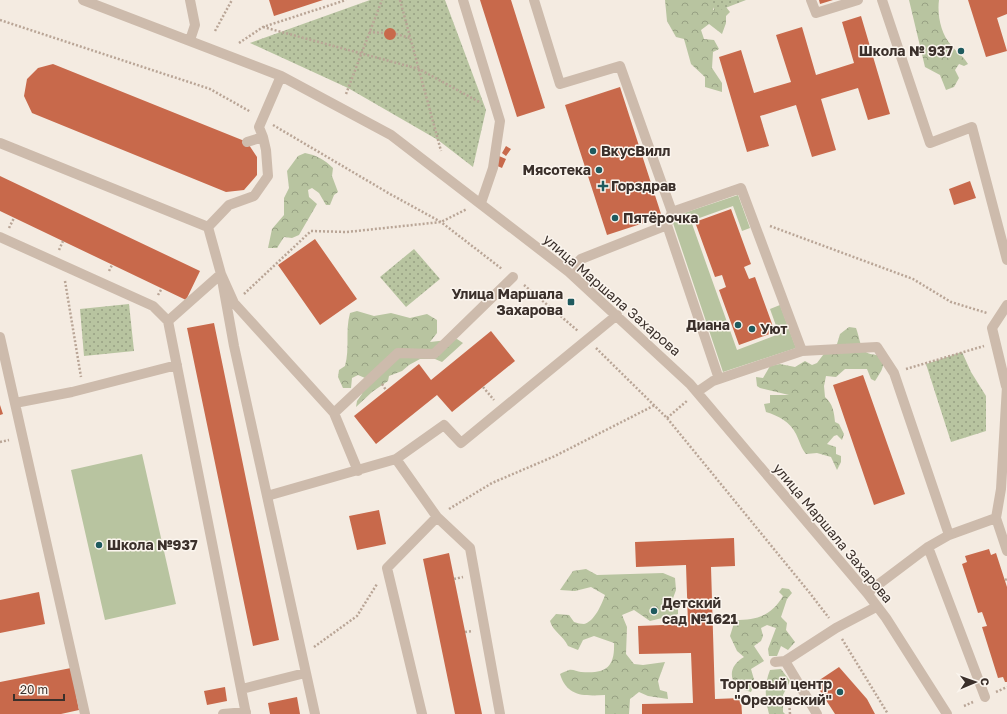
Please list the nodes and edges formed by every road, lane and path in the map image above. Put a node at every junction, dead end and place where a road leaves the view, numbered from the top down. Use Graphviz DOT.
graph roads {
  1 [pos="83,0"];
  2 [pos="190,0"];
  3 [pos="232,0"];
  4 [pos="346,0"];
  5 [pos="382,0"];
  6 [pos="400,0"];
  7 [pos="463,0"];
  8 [pos="534,0"];
  9 [pos="811,0"];
  10 [pos="858,0"];
  11 [pos="882,0"];
  12 [pos="0,20"];
  13 [pos="263,27"];
  14 [pos="215,31"];
  15 [pos="370,32"];
  16 [pos="384,34"];
  17 [pos="396,34"];
  18 [pos="410,38"];
  19 [pos="190,40"];
  20 [pos="239,43"];
  21 [pos="362,53"];
  22 [pos="419,70"];
  23 [pos="281,76"];
  24 [pos="346,94"];
  25 [pos="497,113"];
  26 [pos="263,119"];
  27 [pos="263,137"];
  28 [pos="247,142"];
  29 [pos="0,143"];
  30 [pos="441,151"];
  31 [pos="480,203"];
  32 [pos="672,212"];
  33 [pos="441,222"];
  34 [pos="667,225"];
  35 [pos="208,227"];
  36 [pos="778,229"];
  37 [pos="0,237"];
  38 [pos="1007,260"];
  39 [pos="63,266"];
  40 [pos="569,272"];
  41 [pos="221,274"];
  42 [pos="513,277"];
  43 [pos="234,303"];
  44 [pos="1007,305"];
  45 [pos="617,315"];
  46 [pos="999,317"];
  47 [pos="168,321"];
  48 [pos="0,337"];
  49 [pos="588,340"];
  50 [pos="996,343"];
  51 [pos="802,351"];
  52 [pos="177,365"];
  53 [pos="894,373"];
  54 [pos="719,379"];
  55 [pos="1007,386"];
  56 [pos="83,389"];
  57 [pos="697,392"];
  58 [pos="15,403"];
  59 [pos="655,405"];
  60 [pos="334,413"];
  61 [pos="667,418"];
  62 [pos="396,459"];
  63 [pos="358,471"];
  64 [pos="267,496"];
  65 [pos="437,517"];
  66 [pos="996,518"];
  67 [pos="948,535"];
  68 [pos="928,547"];
  69 [pos="1007,551"];
  70 [pos="387,568"];
  71 [pos="866,593"];
  72 [pos="876,607"];
  73 [pos="836,628"];
  74 [pos="302,654"];
  75 [pos="305,673"];
  76 [pos="242,689"];
  77 [pos="985,697"];
  78 [pos="246,713"];
  79 [pos="85,714"];
  80 [pos="223,714"];
  81 [pos="315,714"];
  82 [pos="422,714"];
  83 [pos="500,714"];
  84 [pos="817,714"];
  85 [pos="888,714"];
  86 [pos="947,714"];
  1 -- 19 [label="street, улица Маршала Захарова"];
  2 -- 19 [label="street"];
  3 -- 14 [label="path"];
  4 -- 13 [label="path"];
  5 -- 15 [label="path"];
  6 -- 18 [label="path"];
  7 -- 25 [label="street"];
  8 -- 32 [label="street"];
  9 -- 10 [label="street"];
  11 -- 38 [label="street"];
  12 -- 26 [label="path"];
  13 -- 20 [label="path"];
  13 -- 21 [label="path"];
  15 -- 16 [label="path"];
  15 -- 21 [label="path"];
  17 -- 18 [label="path"];
  18 -- 22 [label="path"];
  19 -- 23 [label="street, улица Маршала Захарова"];
  21 -- 22 [label="path"];
  21 -- 24 [label="path"];
  22 -- 25 [label="path"];
  22 -- 30 [label="path"];
  23 -- 26 [label="street"];
  23 -- 31 [label="street, улица Маршала Захарова"];
  25 -- 31 [label="street"];
  26 -- 27 [label="street"];
  26 -- 33 [label="path"];
  27 -- 28 [label="street"];
  27 -- 35 [label="street"];
  29 -- 35 [label="street"];
  31 -- 33 [label="path"];
  31 -- 40 [label="street, улица Маршала Захарова"];
  32 -- 34 [label="street"];
  32 -- 51 [label="street"];
  33 -- 42 [label="path"];
  33 -- 43 [label="path"];
  34 -- 40 [label="street"];
  34 -- 54 [label="street"];
  35 -- 41 [label="street"];
  36 -- 46 [label="path"];
  37 -- 39 [label="street"];
  39 -- 47 [label="street"];
  39 -- 56 [label="path"];
  40 -- 45 [label="street, улица Маршала Захарова"];
  41 -- 43 [label="street"];
  41 -- 47 [label="street"];
  41 -- 64 [label="street"];
  42 -- 49 [label="path"];
  42 -- 60 [label="street"];
  43 -- 60 [label="street"];
  44 -- 46 [label="street"];
  45 -- 49 [label="street"];
  45 -- 57 [label="street, улица Маршала Захарова"];
  46 -- 50 [label="street"];
  47 -- 52 [label="street"];
  48 -- 58 [label="street"];
  49 -- 59 [label="path"];
  49 -- 62 [label="street"];
  50 -- 53 [label="path"];
  50 -- 55 [label="street"];
  51 -- 53 [label="street"];
  51 -- 54 [label="street"];
  52 -- 56 [label="street"];
  52 -- 76 [label="street"];
  53 -- 67 [label="street"];
  54 -- 57 [label="street"];
  55 -- 66 [label="street"];
  56 -- 58 [label="street"];
  57 -- 61 [label="path"];
  57 -- 71 [label="street, улица Маршала Захарова"];
  58 -- 79 [label="street"];
  59 -- 61 [label="path"];
  59 -- 65 [label="path"];
  60 -- 63 [label="street"];
  61 -- 73 [label="path"];
  62 -- 63 [label="street"];
  62 -- 65 [label="street"];
  63 -- 64 [label="street"];
  64 -- 74 [label="street"];
  65 -- 70 [label="street"];
  65 -- 83 [label="street"];
  66 -- 67 [label="street"];
  66 -- 69 [label="street"];
  67 -- 68 [label="street"];
  68 -- 71 [label="street"];
  68 -- 77 [label="street"];
  70 -- 74 [label="path"];
  70 -- 82 [label="street"];
  71 -- 72 [label="street, улица Маршала Захарова"];
  72 -- 73 [label="street"];
  72 -- 86 [label="street, улица Маршала Захарова"];
  73 -- 84 [label="street"];
  73 -- 85 [label="path"];
  74 -- 75 [label="street"];
  75 -- 76 [label="street"];
  75 -- 81 [label="street"];
  76 -- 78 [label="street"];
  78 -- 80 [label="street"];
}
